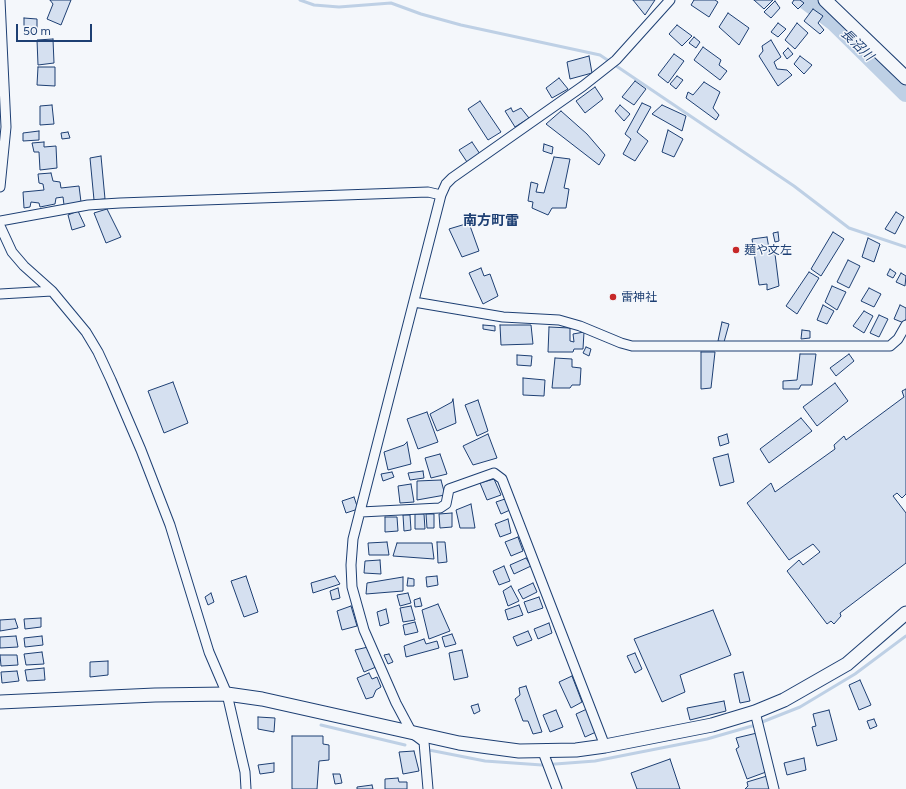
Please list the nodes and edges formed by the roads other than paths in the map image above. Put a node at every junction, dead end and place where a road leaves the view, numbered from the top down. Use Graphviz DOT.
graph roads {
  1 [pos="0,0"];
  2 [pos="670,0"];
  3 [pos="824,0"];
  4 [pos="906,78"];
  5 [pos="0,187"];
  6 [pos="441,195"];
  7 [pos="0,221"];
  8 [pos="0,226"];
  9 [pos="52,291"];
  10 [pos="0,294"];
  11 [pos="414,302"];
  12 [pos="906,325"];
  13 [pos="361,512"];
  14 [pos="906,612"];
  15 [pos="227,694"];
  16 [pos="0,702"];
  17 [pos="757,720"];
  18 [pos="412,733"];
  19 [pos="605,746"];
  20 [pos="546,760"];
  21 [pos="246,789"];
  22 [pos="428,789"];
  23 [pos="557,789"];
  24 [pos="774,789"];
  1 -- 5 [label="street"];
  2 -- 6 [label="street"];
  3 -- 4 [label="street"];
  6 -- 7 [label="street"];
  6 -- 11 [label="street"];
  8 -- 9 [label="street"];
  9 -- 10 [label="street"];
  9 -- 15 [label="street"];
  11 -- 12 [label="street"];
  11 -- 13 [label="street"];
  13 -- 18 [label="street"];
  13 -- 19 [label="street"];
  14 -- 17 [label="street"];
  15 -- 16 [label="street"];
  15 -- 18 [label="street"];
  15 -- 21 [label="street"];
  17 -- 19 [label="street"];
  17 -- 24 [label="street"];
  18 -- 20 [label="street"];
  18 -- 22 [label="street"];
  19 -- 20 [label="street"];
  20 -- 23 [label="street"];
}
